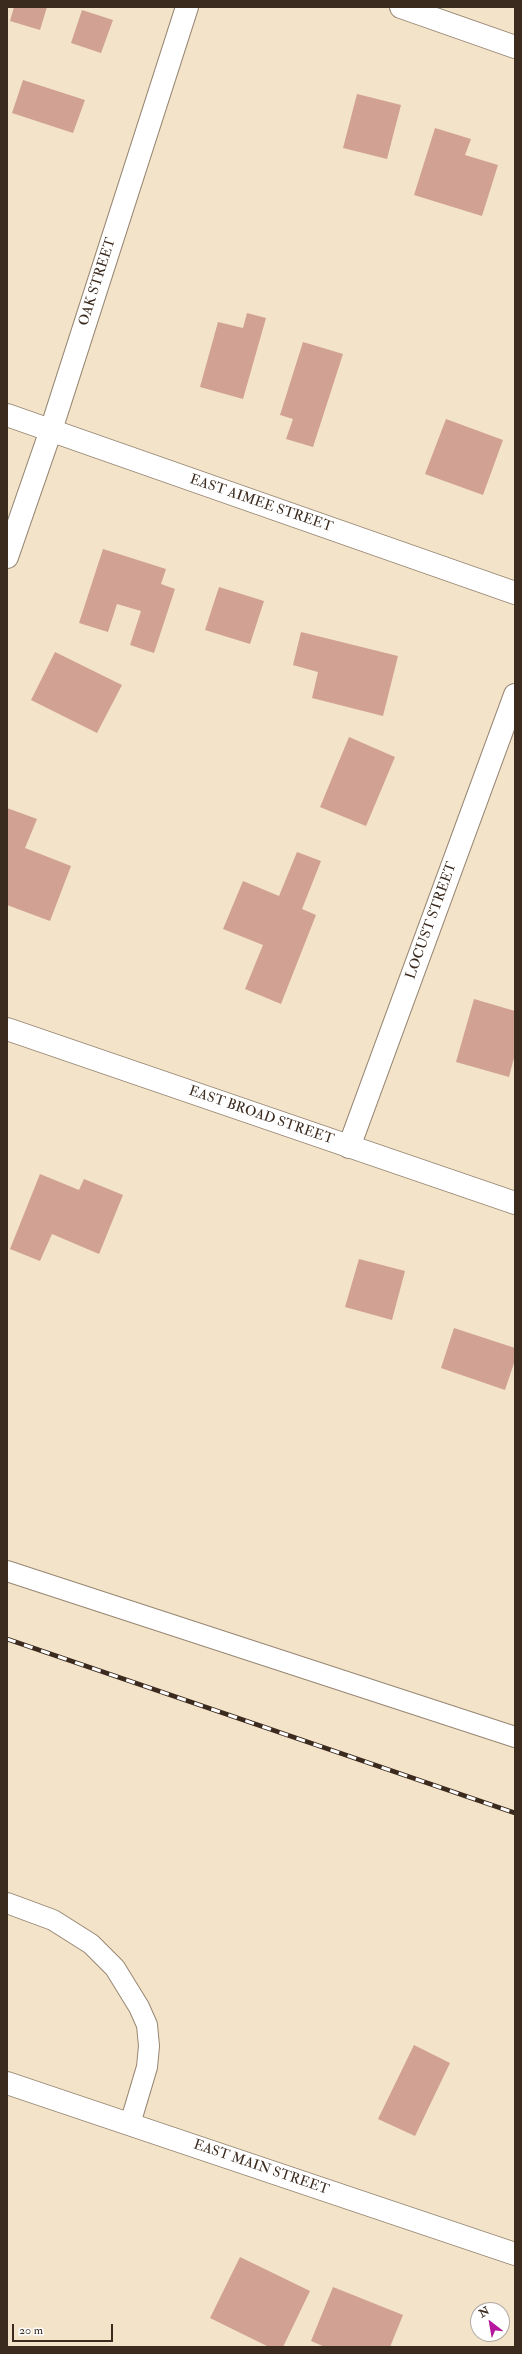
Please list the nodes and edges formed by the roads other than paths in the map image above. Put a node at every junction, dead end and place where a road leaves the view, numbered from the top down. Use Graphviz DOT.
graph roads {
  1 [pos="187,7"];
  2 [pos="401,7"];
  3 [pos="515,47"];
  4 [pos="7,415"];
  5 [pos="51,430"];
  6 [pos="7,557"];
  7 [pos="515,593"];
  8 [pos="515,695"];
  9 [pos="7,1029"];
  10 [pos="349,1147"];
  11 [pos="515,1203"];
  12 [pos="7,1571"];
  13 [pos="515,1737"];
  14 [pos="7,1903"];
  15 [pos="7,2083"];
  16 [pos="130,2124"];
  17 [pos="515,2254"];
  1 -- 5 [label="street, OAK STREET"];
  2 -- 3 [label="street"];
  4 -- 5 [label="street, EAST AIMEE STREET"];
  5 -- 6 [label="street, OAK STREET"];
  5 -- 7 [label="street, EAST AIMEE STREET"];
  8 -- 10 [label="street, LOCUST STREET"];
  9 -- 10 [label="street, EAST BROAD STREET"];
  10 -- 11 [label="street, EAST BROAD STREET"];
  12 -- 13 [label="lane"];
  14 -- 16 [label="lane"];
  15 -- 16 [label="street, EAST MAIN STREET"];
  16 -- 17 [label="street, EAST MAIN STREET"];
}
